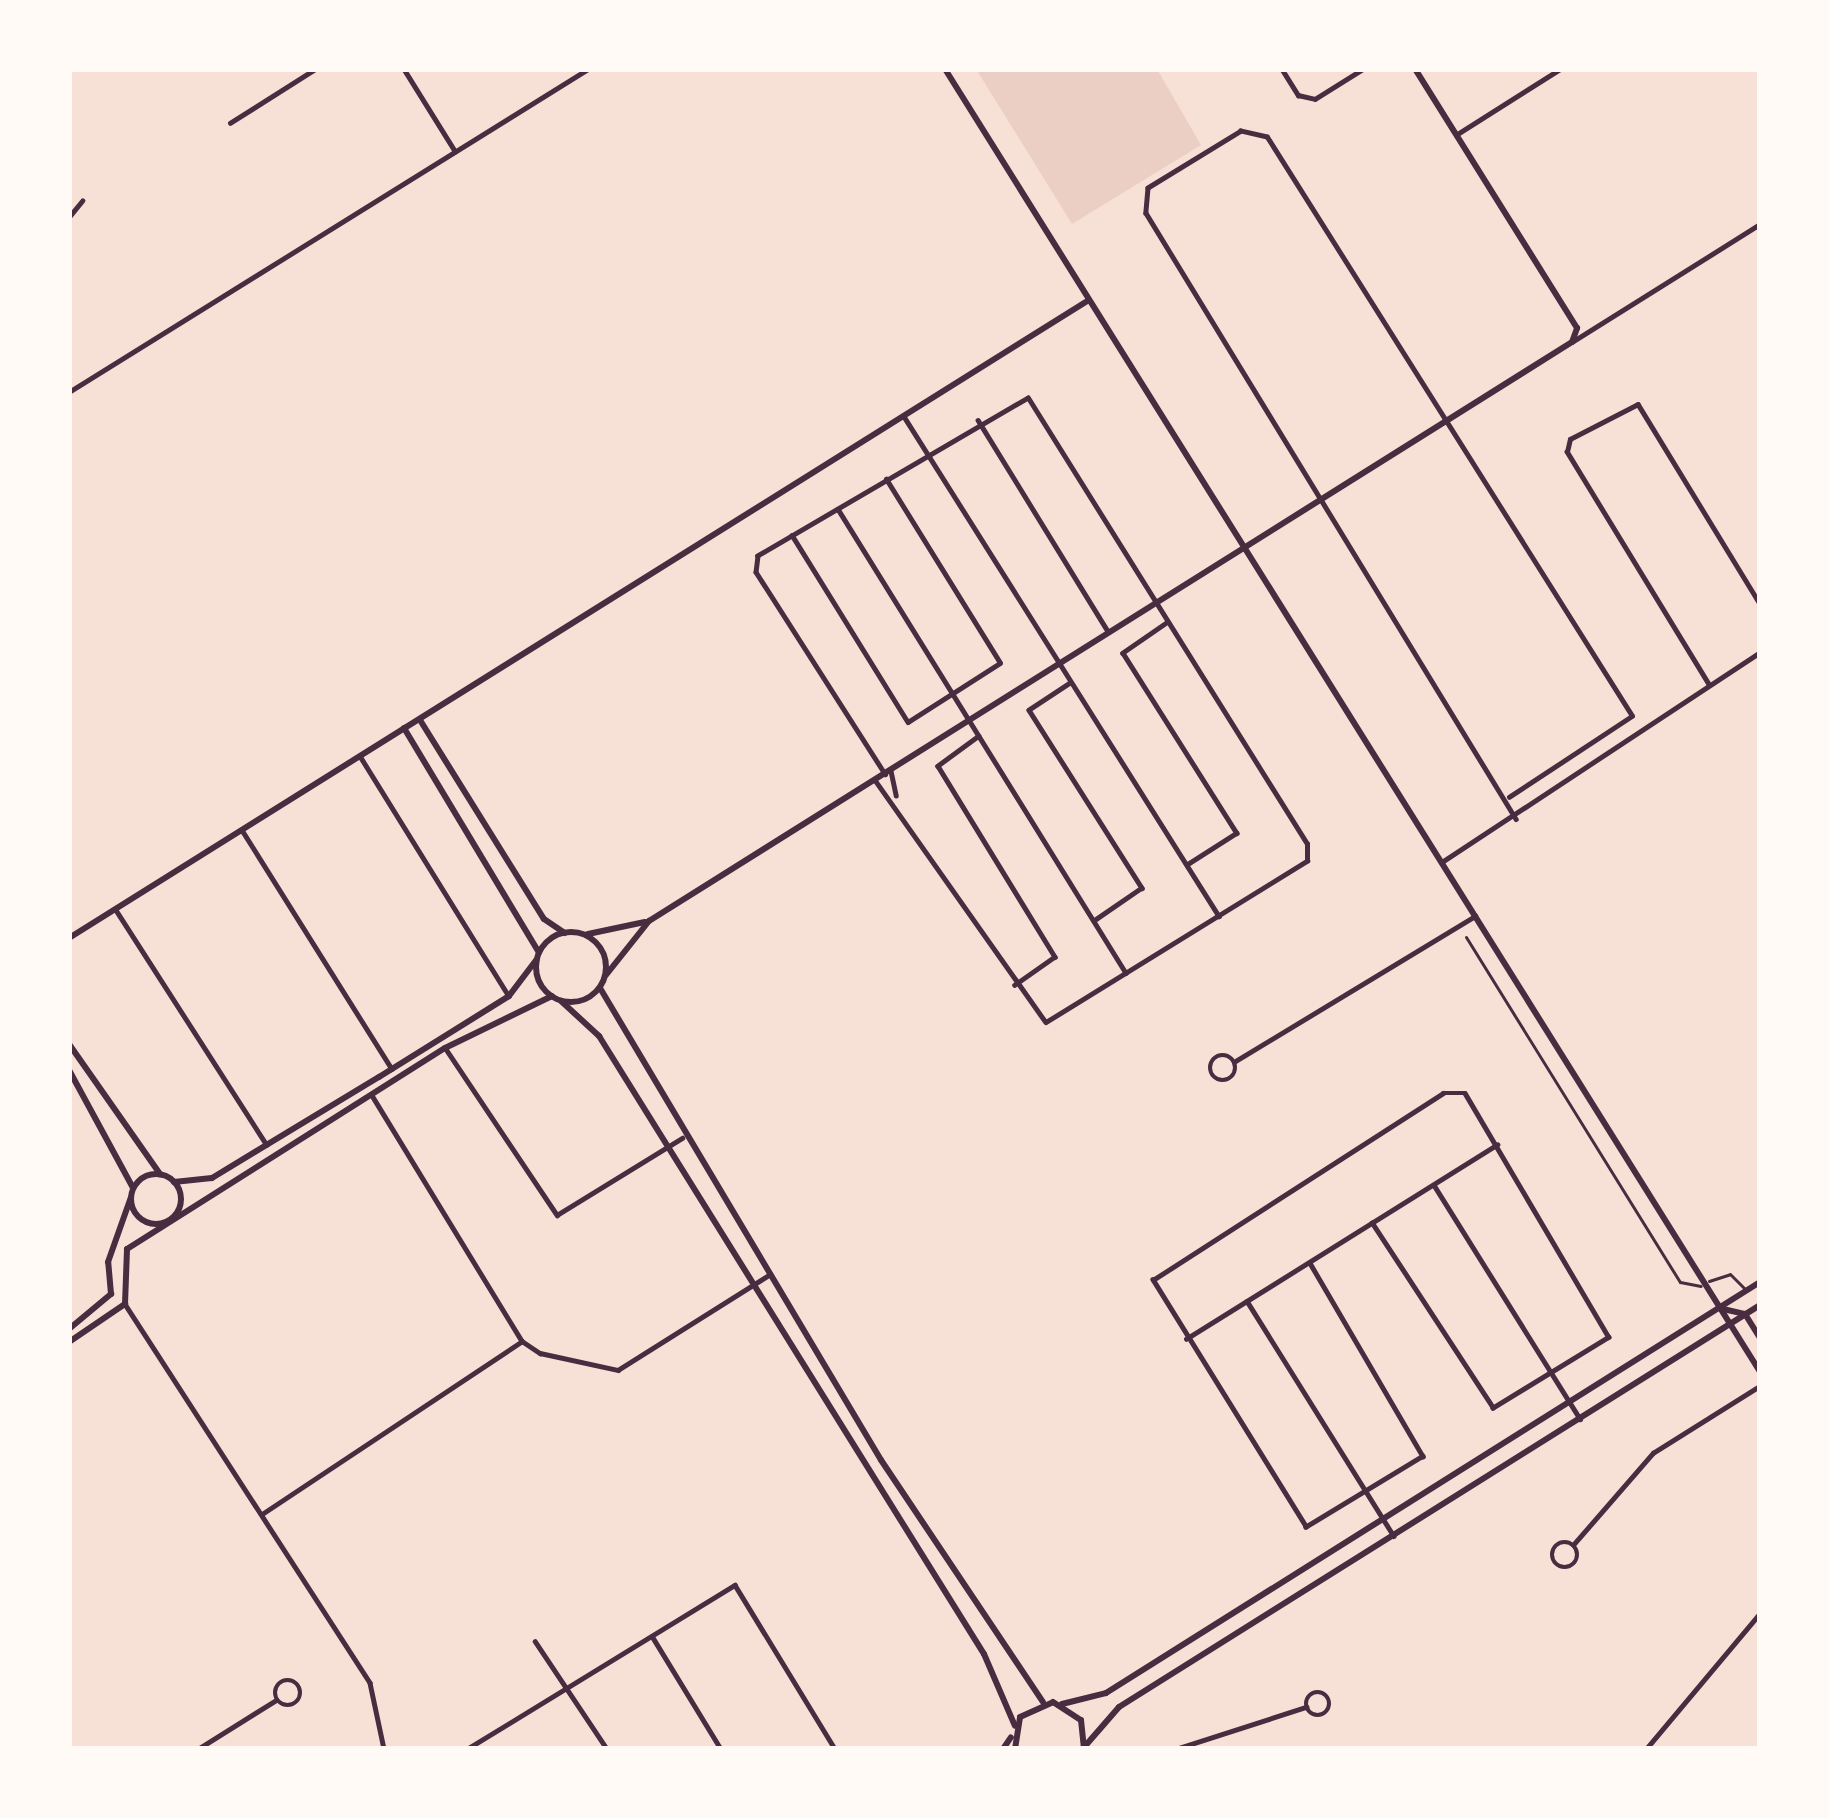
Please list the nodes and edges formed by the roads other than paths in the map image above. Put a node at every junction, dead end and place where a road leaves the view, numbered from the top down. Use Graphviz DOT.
graph roads {
  1 [pos="315,69"];
  2 [pos="404,69"];
  3 [pos="588,69"];
  4 [pos="945,69"];
  5 [pos="1282,69"];
  6 [pos="1363,69"];
  7 [pos="1414,69"];
  8 [pos="1560,69"];
  9 [pos="230,123"];
  10 [pos="1456,135"];
  11 [pos="455,152"];
  12 [pos="82,201"];
  13 [pos="69,217"];
  14 [pos="1760,224"];
  15 [pos="1089,300"];
  16 [pos="1572,342"];
  17 [pos="69,392"];
  18 [pos="903,416"];
  19 [pos="978,420"];
  20 [pos="1446,421"];
  21 [pos="926,452"];
  22 [pos="885,477"];
  23 [pos="1322,497"];
  24 [pos="837,507"];
  25 [pos="792,535"];
  26 [pos="1245,546"];
  27 [pos="1154,600"];
  28 [pos="1760,604"];
  29 [pos="1168,622"];
  30 [pos="1107,630"];
  31 [pos="1760,652"];
  32 [pos="1059,662"];
  33 [pos="1071,682"];
  34 [pos="1709,685"];
  35 [pos="953,694"];
  36 [pos="1632,716"];
  37 [pos="419,719"];
  38 [pos="969,719"];
  39 [pos="1649,722"];
  40 [pos="404,728"];
  41 [pos="979,736"];
  42 [pos="359,755"];
  43 [pos="888,772"];
  44 [pos="875,780"];
  45 [pos="896,795"];
  46 [pos="1509,797"];
  47 [pos="1516,819"];
  48 [pos="242,830"];
  49 [pos="1442,862"];
  50 [pos="1187,866"];
  51 [pos="116,910"];
  52 [pos="1219,916"];
  53 [pos="1475,916"];
  54 [pos="649,921"];
  55 [pos="1094,922"];
  56 [pos="565,933"];
  57 [pos="581,934"];
  58 [pos="1466,937"];
  59 [pos="69,938"];
  60 [pos="538,956"];
  61 [pos="1126,973"];
  62 [pos="605,976"];
  63 [pos="1015,985"];
  64 [pos="600,988"];
  65 [pos="509,995"];
  66 [pos="552,997"];
  67 [pos="561,1001"];
  68 [pos="69,1044"];
  69 [pos="446,1048"];
  70 [pos="1234,1062"];
  71 [pos="392,1069"];
  72 [pos="69,1070"];
  73 [pos="371,1095"];
  74 [pos="682,1138"];
  75 [pos="267,1145"];
  76 [pos="1497,1145"];
  77 [pos="666,1148"];
  78 [pos="160,1174"];
  79 [pos="174,1182"];
  80 [pos="1434,1185"];
  81 [pos="132,1194"];
  82 [pos="170,1220"];
  83 [pos="1372,1223"];
  84 [pos="1310,1263"];
  85 [pos="767,1276"];
  86 [pos="1709,1281"];
  87 [pos="1760,1282"];
  88 [pos="752,1286"];
  89 [pos="1702,1286"];
  90 [pos="1747,1292"];
  91 [pos="1247,1301"];
  92 [pos="125,1304"];
  93 [pos="1720,1308"];
  94 [pos="1759,1309"];
  95 [pos="1745,1314"];
  96 [pos="1730,1324"];
  97 [pos="69,1329"];
  98 [pos="1760,1338"];
  99 [pos="1185,1340"];
  100 [pos="522,1341"];
  101 [pos="69,1342"];
  102 [pos="1760,1372"];
  103 [pos="1554,1376"];
  104 [pos="1760,1386"];
  105 [pos="1571,1405"];
  106 [pos="1580,1419"];
  107 [pos="1367,1493"];
  108 [pos="260,1515"];
  109 [pos="1384,1522"];
  110 [pos="1394,1536"];
  111 [pos="1574,1544"];
  112 [pos="1760,1613"];
  113 [pos="652,1636"];
  114 [pos="535,1641"];
  115 [pos="568,1687"];
  116 [pos="276,1700"];
  117 [pos="1043,1702"];
  118 [pos="1062,1704"];
  119 [pos="1306,1707"];
  120 [pos="1014,1730"];
  121 [pos="487,1736"];
  122 [pos="1085,1747"];
  123 [pos="198,1749"];
  124 [pos="384,1749"];
  125 [pos="466,1749"];
  126 [pos="495,1749"];
  127 [pos="607,1749"];
  128 [pos="721,1749"];
  129 [pos="835,1749"];
  130 [pos="1004,1749"];
  131 [pos="1015,1749"];
  132 [pos="1176,1749"];
  133 [pos="1646,1749"];
  1 -- 9 [label="street"];
  2 -- 11 [label="street"];
  3 -- 11 [label="street"];
  4 -- 15 [label="street"];
  5 -- 6 [label="street"];
  7 -- 10 [label="street"];
  8 -- 10 [label="street"];
  10 -- 16 [label="street"];
  11 -- 17 [label="street"];
  12 -- 13 [label="street"];
  14 -- 16 [label="street"];
  15 -- 18 [label="street"];
  15 -- 26 [label="street"];
  16 -- 20 [label="street"];
  18 -- 21 [label="street"];
  18 -- 37 [label="street"];
  19 -- 21 [label="street"];
  19 -- 27 [label="street"];
  19 -- 30 [label="street"];
  20 -- 23 [label="street"];
  20 -- 23 [label="street"];
  20 -- 36 [label="street"];
  21 -- 22 [label="street"];
  21 -- 32 [label="street"];
  22 -- 24 [label="street"];
  22 -- 35 [label="street"];
  23 -- 26 [label="street"];
  23 -- 46 [label="street"];
  24 -- 25 [label="street"];
  24 -- 35 [label="street"];
  25 -- 35 [label="street"];
  25 -- 43 [label="street"];
  26 -- 27 [label="street"];
  26 -- 49 [label="street"];
  27 -- 29 [label="street"];
  27 -- 30 [label="street"];
  28 -- 34 [label="street"];
  29 -- 50 [label="street"];
  29 -- 52 [label="street"];
  30 -- 32 [label="street"];
  31 -- 34 [label="street"];
  32 -- 33 [label="street"];
  32 -- 38 [label="street"];
  33 -- 50 [label="street"];
  33 -- 55 [label="street"];
  34 -- 39 [label="street"];
  35 -- 38 [label="street"];
  36 -- 39 [label="street"];
  36 -- 46 [label="street"];
  37 -- 40 [label="street"];
  37 -- 56 [label="street"];
  38 -- 41 [label="street"];
  38 -- 43 [label="street"];
  39 -- 47 [label="street"];
  40 -- 42 [label="street"];
  40 -- 60 [label="street"];
  41 -- 55 [label="street"];
  41 -- 63 [label="street"];
  42 -- 48 [label="street"];
  42 -- 65 [label="street"];
  43 -- 44 [label="street"];
  43 -- 45 [label="street"];
  44 -- 45 [label="street"];
  44 -- 54 [label="street"];
  45 -- 63 [label="street"];
  46 -- 47 [label="street"];
  47 -- 49 [label="street"];
  48 -- 51 [label="street"];
  48 -- 71 [label="street"];
  49 -- 53 [label="street"];
  50 -- 52 [label="street"];
  51 -- 59 [label="street"];
  51 -- 75 [label="street"];
  52 -- 61 [label="street"];
  53 -- 70 [label="street"];
  53 -- 93 [label="street"];
  54 -- 57 [label="street"];
  54 -- 62 [label="street"];
  55 -- 61 [label="street"];
  56 -- 57 [label="street"];
  56 -- 60 [label="street"];
  57 -- 62 [label="street"];
  58 -- 89 [label="street"];
  60 -- 65 [label="street"];
  60 -- 66 [label="street"];
  61 -- 63 [label="street"];
  62 -- 64 [label="street"];
  64 -- 67 [label="street"];
  64 -- 74 [label="street"];
  65 -- 71 [label="street"];
  66 -- 67 [label="street"];
  66 -- 69 [label="street"];
  67 -- 77 [label="street"];
  68 -- 78 [label="street"];
  69 -- 73 [label="street"];
  69 -- 77 [label="street"];
  70 -- 70 [label="street"];
  71 -- 75 [label="street"];
  72 -- 81 [label="street"];
  73 -- 82 [label="street"];
  73 -- 100 [label="street"];
  74 -- 77 [label="street"];
  74 -- 85 [label="street"];
  75 -- 79 [label="street"];
  76 -- 80 [label="street"];
  76 -- 99 [label="street"];
  76 -- 103 [label="street"];
  77 -- 88 [label="street"];
  78 -- 79 [label="street"];
  78 -- 81 [label="street"];
  79 -- 82 [label="street"];
  80 -- 83 [label="street"];
  80 -- 103 [label="street"];
  81 -- 82 [label="street"];
  81 -- 97 [label="street"];
  82 -- 92 [label="street"];
  83 -- 84 [label="street"];
  83 -- 103 [label="street"];
  84 -- 91 [label="street"];
  84 -- 107 [label="street"];
  85 -- 88 [label="street"];
  85 -- 117 [label="street"];
  86 -- 90 [label="street"];
  87 -- 90 [label="street"];
  88 -- 100 [label="street"];
  88 -- 120 [label="street"];
  90 -- 93 [label="street"];
  91 -- 99 [label="street"];
  91 -- 107 [label="street"];
  92 -- 101 [label="street"];
  92 -- 108 [label="street"];
  93 -- 95 [label="street"];
  93 -- 96 [label="street"];
  93 -- 105 [label="street"];
  94 -- 95 [label="street"];
  95 -- 96 [label="street"];
  95 -- 98 [label="street"];
  96 -- 102 [label="street"];
  96 -- 106 [label="street"];
  99 -- 107 [label="street"];
  100 -- 108 [label="street"];
  103 -- 105 [label="street"];
  104 -- 111 [label="street"];
  105 -- 106 [label="street"];
  105 -- 109 [label="street"];
  106 -- 110 [label="street"];
  107 -- 109 [label="street"];
  108 -- 124 [label="street"];
  109 -- 110 [label="street"];
  109 -- 118 [label="street"];
  110 -- 122 [label="street"];
  111 -- 111 [label="street"];
  112 -- 133 [label="street"];
  113 -- 115 [label="street"];
  113 -- 128 [label="street"];
  113 -- 129 [label="street"];
  114 -- 115 [label="street"];
  115 -- 121 [label="street"];
  115 -- 127 [label="street"];
  116 -- 116 [label="street"];
  116 -- 123 [label="street"];
  117 -- 118 [label="street"];
  117 -- 120 [label="street"];
  118 -- 122 [label="street"];
  119 -- 119 [label="street"];
  119 -- 132 [label="street"];
  120 -- 130 [label="street"];
  120 -- 131 [label="street"];
  121 -- 125 [label="street"];
  121 -- 126 [label="street"];
}
